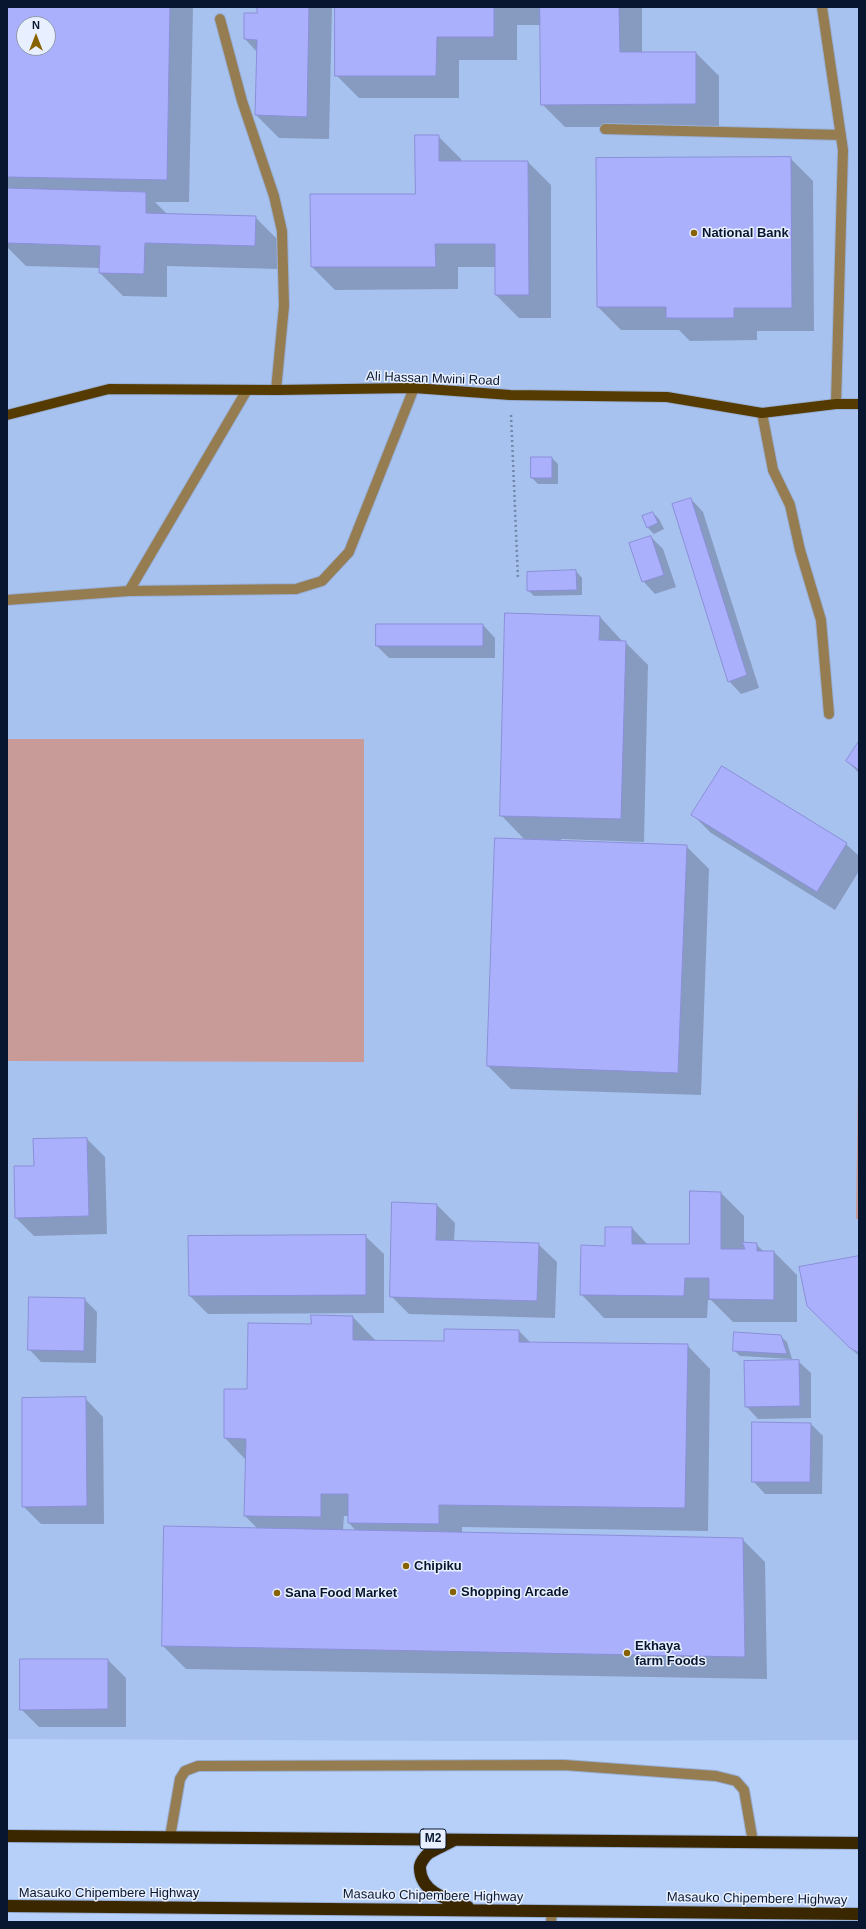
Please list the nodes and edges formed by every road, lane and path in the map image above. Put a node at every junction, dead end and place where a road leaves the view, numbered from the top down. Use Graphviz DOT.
graph roads {
  1 [pos="822,7"];
  2 [pos="220,19"];
  3 [pos="605,129"];
  4 [pos="841,135"];
  5 [pos="414,388"];
  6 [pos="247,390"];
  7 [pos="276,390"];
  8 [pos="510,395"];
  9 [pos="836,404"];
  10 [pos="859,404"];
  11 [pos="762,413"];
  12 [pos="7,415"];
  13 [pos="518,579"];
  14 [pos="129,591"];
  15 [pos="7,600"];
  16 [pos="829,714"];
  17 [pos="7,1836"];
  18 [pos="170,1837"];
  19 [pos="457,1839"];
  20 [pos="753,1842"];
  21 [pos="859,1843"];
  22 [pos="7,1906"];
  23 [pos="474,1910"];
  24 [pos="859,1914"];
  25 [pos="552,1917"];
  1 -- 4 [label="lane"];
  2 -- 7 [label="lane"];
  3 -- 4 [label="lane"];
  4 -- 9 [label="lane"];
  5 -- 7 [label="main road, Ali Hassan Mwini Road"];
  5 -- 8 [label="main road, Ali Hassan Mwini Road"];
  5 -- 14 [label="lane"];
  6 -- 7 [label="main road, Ali Hassan Mwini Road"];
  6 -- 12 [label="main road, Ali Hassan Mwini Road"];
  6 -- 14 [label="lane"];
  8 -- 11 [label="main road, Ali Hassan Mwini Road"];
  8 -- 13 [label="path"];
  9 -- 10 [label="main road, Ali Hassan Mwini Road"];
  9 -- 11 [label="main road, Ali Hassan Mwini Road"];
  11 -- 16 [label="lane"];
  14 -- 15 [label="lane"];
  17 -- 18 [label="highway, M2"];
  18 -- 19 [label="highway, M2"];
  18 -- 20 [label="lane"];
  19 -- 20 [label="highway, M2"];
  19 -- 23 [label="highway"];
  20 -- 21 [label="highway, M2"];
  22 -- 23 [label="highway, Masauko Chipembere Highway"];
  23 -- 25 [label="highway, Masauko Chipembere Highway"];
  24 -- 25 [label="highway, Masauko Chipembere Highway"];
}
